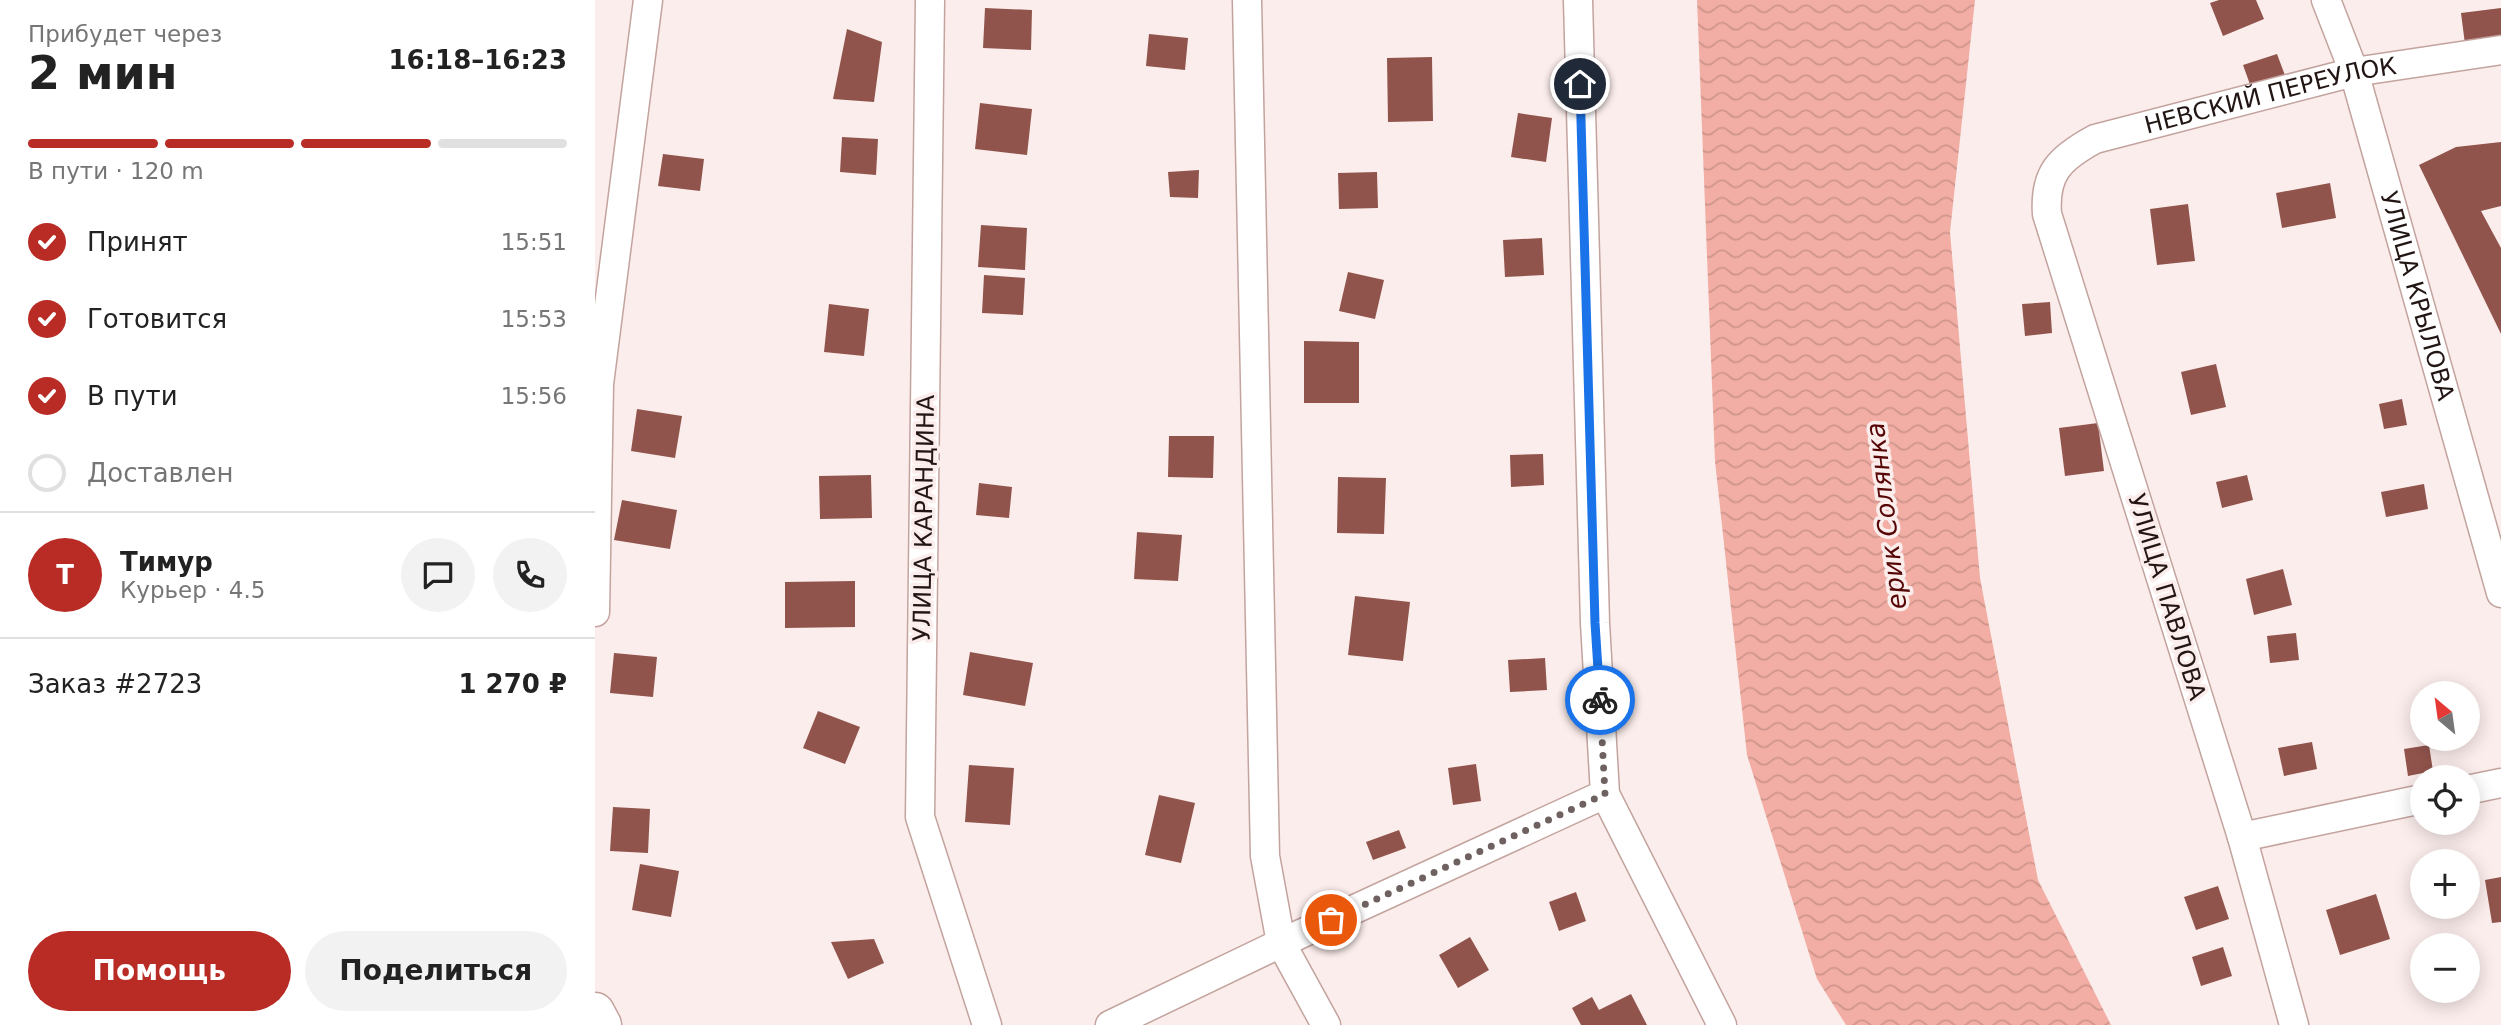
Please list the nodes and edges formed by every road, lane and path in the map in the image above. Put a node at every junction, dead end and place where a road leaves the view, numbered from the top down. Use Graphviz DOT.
graph roads {
  1 [pos="648,0"];
  2 [pos="930,0"];
  3 [pos="1247,0"];
  4 [pos="1578,0"];
  5 [pos="2326,0"];
  6 [pos="2501,50"];
  7 [pos="2354,72"];
  8 [pos="2054,170"];
  9 [pos="2501,593"];
  10 [pos="595,612"];
  11 [pos="2501,783"];
  12 [pos="2480,787"];
  13 [pos="1605,794"];
  14 [pos="2410,801"];
  15 [pos="2242,836"];
  16 [pos="1281,943"];
  17 [pos="595,1012"];
  18 [pos="602,1025"];
  19 [pos="988,1025"];
  20 [pos="1110,1025"];
  21 [pos="1326,1025"];
  22 [pos="1722,1025"];
  23 [pos="2294,1025"];
  1 -- 10 [label="street"];
  2 -- 19 [label="street, УЛИЦА КАРАНДИНА"];
  3 -- 16 [label="street"];
  4 -- 13 [label="street"];
  5 -- 7 [label="street, УЛИЦА КРЫЛОВА"];
  6 -- 7 [label="street, НЕВСКИЙ ПЕРЕУЛОК"];
  7 -- 8 [label="street, НЕВСКИЙ ПЕРЕУЛОК"];
  7 -- 9 [label="street, УЛИЦА КРЫЛОВА"];
  8 -- 15 [label="street, УЛИЦА ПАВЛОВА"];
  11 -- 12 [label="street"];
  13 -- 16 [label="street"];
  13 -- 22 [label="street"];
  14 -- 15 [label="street"];
  15 -- 23 [label="street, УЛИЦА ПАВЛОВА"];
  16 -- 20 [label="street"];
  16 -- 21 [label="street"];
  17 -- 18 [label="street"];
}
